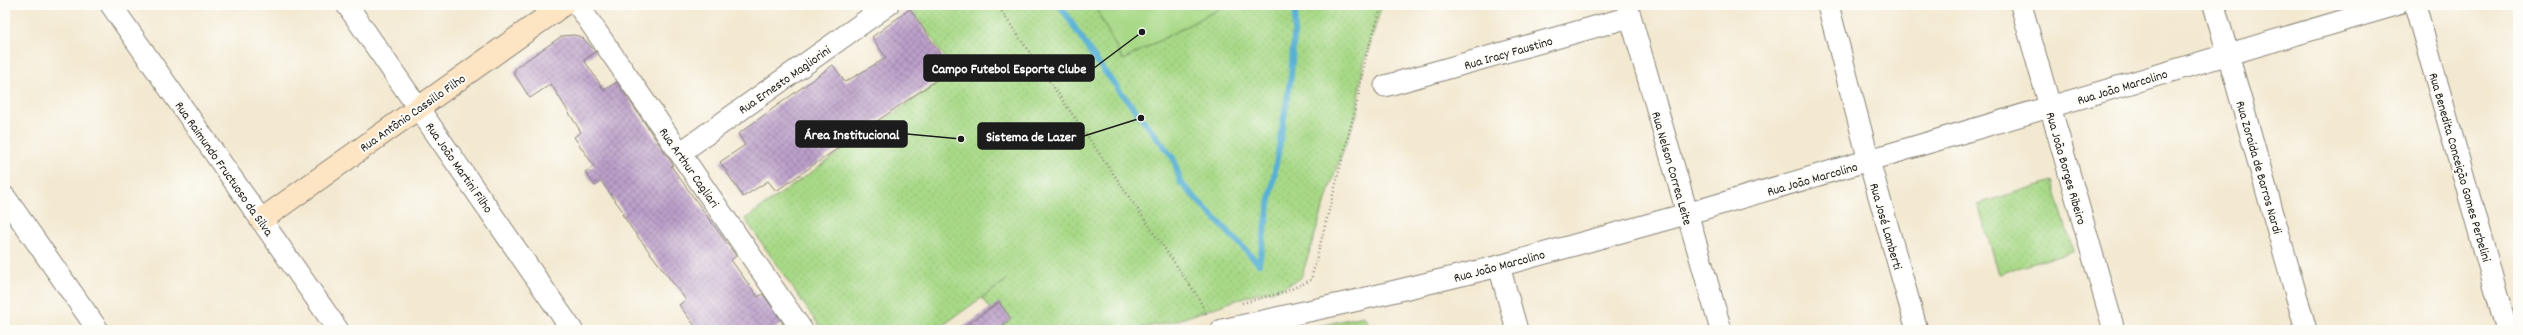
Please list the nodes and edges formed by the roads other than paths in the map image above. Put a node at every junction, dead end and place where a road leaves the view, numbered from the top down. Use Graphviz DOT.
graph roads {
  1 [pos="111,5"];
  2 [pos="347,5"];
  3 [pos="563,5"];
  4 [pos="578,5"];
  5 [pos="888,5"];
  6 [pos="1828,5"];
  7 [pos="2021,5"];
  8 [pos="2214,5"];
  9 [pos="2396,5"];
  10 [pos="2415,5"];
  11 [pos="1628,11"];
  12 [pos="2229,54"];
  13 [pos="1385,86"];
  14 [pos="2050,108"];
  15 [pos="419,109"];
  16 [pos="680,153"];
  17 [pos="1869,161"];
  18 [pos="5,197"];
  19 [pos="1686,214"];
  20 [pos="261,220"];
  21 [pos="1499,266"];
  22 [pos="1218,322"];
  23 [pos="98,330"];
  24 [pos="338,330"];
  25 [pos="572,330"];
  26 [pos="802,330"];
  27 [pos="1518,330"];
  28 [pos="1721,330"];
  29 [pos="1917,330"];
  30 [pos="2114,330"];
  31 [pos="2306,330"];
  32 [pos="2507,330"];
  1 -- 20 [label="street, Rua Raimundo Fructuoso da Silva"];
  2 -- 15 [label="street, Rua João Martini Filho"];
  3 -- 15 [label="street, Rua Antônio Cassillo Filho"];
  4 -- 16 [label="street, Rua Arthur Cagliari"];
  5 -- 16 [label="street, Rua Ernesto Magliorini"];
  6 -- 17 [label="street, Rua José Lamberti"];
  7 -- 14 [label="street, Rua João Borges Ribeiro"];
  8 -- 12 [label="street, Rua Zoraida de Barros Nardi"];
  9 -- 12 [label="street, Rua João Marcolino"];
  10 -- 32 [label="street, Rua Benedita Conceição Gomes Perbelini"];
  11 -- 13 [label="street, Rua Iracy Faustino"];
  11 -- 19 [label="street, Rua Nelson Correa Leite"];
  12 -- 14 [label="street, Rua João Marcolino"];
  12 -- 31 [label="street, Rua Zoraida de Barros Nardi"];
  14 -- 17 [label="street, Rua João Marcolino"];
  14 -- 30 [label="street, Rua João Borges Ribeiro"];
  15 -- 20 [label="street, Rua Antônio Cassillo Filho"];
  15 -- 25 [label="street, Rua João Martini Filho"];
  16 -- 26 [label="street, Rua Arthur Cagliari"];
  17 -- 19 [label="street, Rua João Marcolino"];
  17 -- 29 [label="street, Rua José Lamberti"];
  18 -- 23 [label="street"];
  19 -- 21 [label="street, Rua João Marcolino"];
  19 -- 28 [label="street, Rua Nelson Correa Leite"];
  20 -- 24 [label="street, Rua Raimundo Fructuoso da Silva"];
  21 -- 22 [label="street, Rua João Marcolino"];
  21 -- 27 [label="street"];
}
